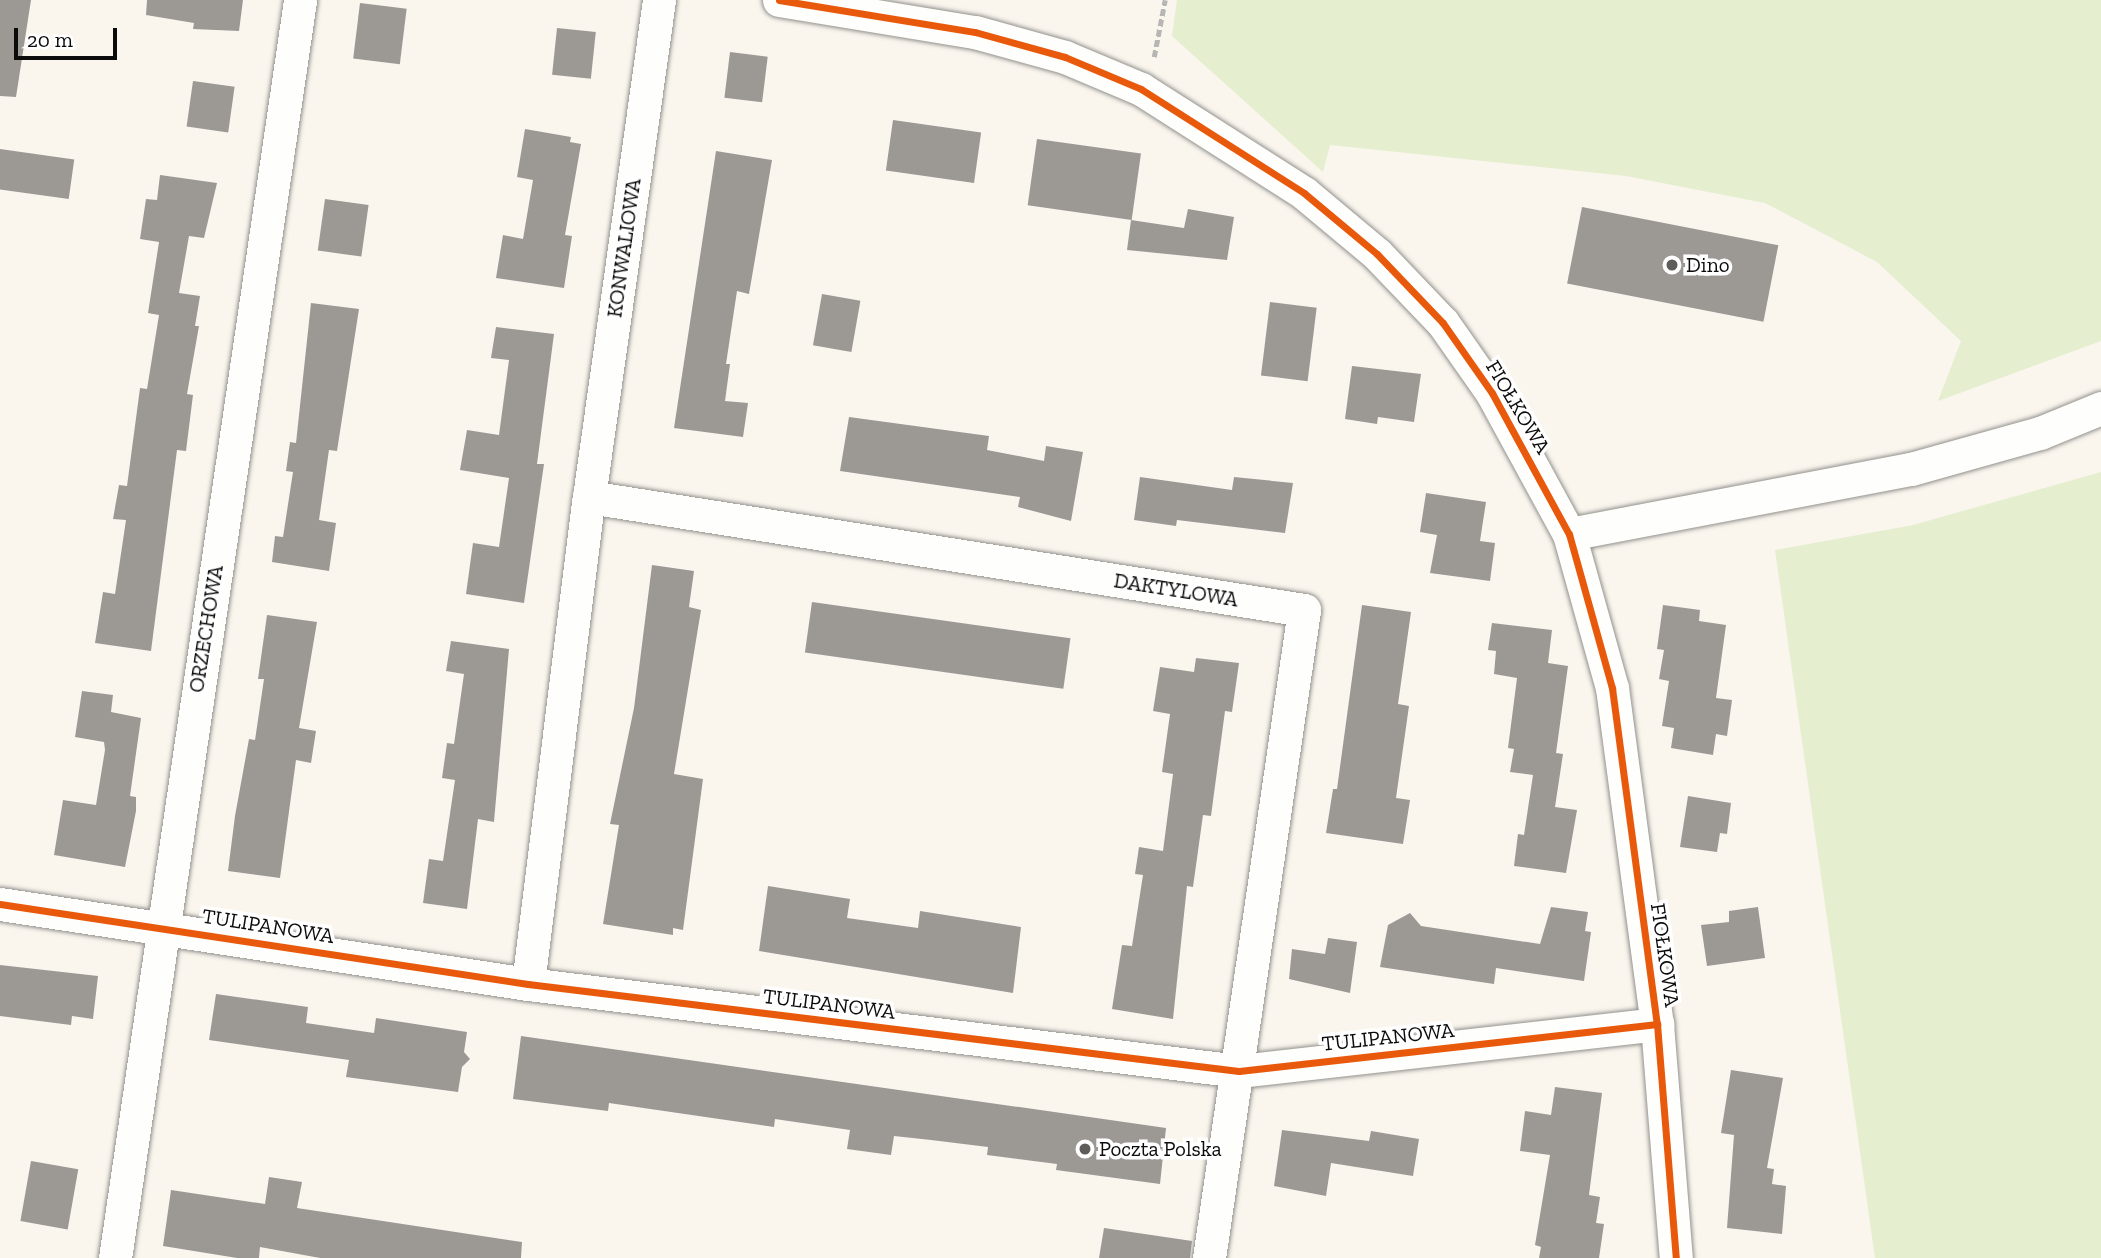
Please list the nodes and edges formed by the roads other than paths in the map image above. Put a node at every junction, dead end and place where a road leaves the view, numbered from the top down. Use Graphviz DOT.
graph roads {
  1 [pos="300,0"];
  2 [pos="659,0"];
  3 [pos="779,0"];
  4 [pos="2101,408"];
  5 [pos="589,497"];
  6 [pos="1569,534"];
  7 [pos="0,904"];
  8 [pos="161,928"];
  9 [pos="528,984"];
  10 [pos="1657,1024"];
  11 [pos="1238,1071"];
  12 [pos="115,1258"];
  13 [pos="1209,1258"];
  14 [pos="1676,1258"];
  1 -- 8 [label="street, ORZECHOWA"];
  2 -- 5 [label="street, KONWALIOWA"];
  3 -- 6 [label="street, FIOŁKOWA"];
  4 -- 6 [label="street"];
  5 -- 9 [label="street, KONWALIOWA"];
  5 -- 11 [label="street, DAKTYLOWA"];
  6 -- 10 [label="street, FIOŁKOWA"];
  7 -- 8 [label="street, TULIPANOWA"];
  8 -- 9 [label="street, TULIPANOWA"];
  8 -- 12 [label="street, ORZECHOWA"];
  9 -- 11 [label="street, TULIPANOWA"];
  10 -- 11 [label="street, TULIPANOWA"];
  10 -- 14 [label="street, FIOŁKOWA"];
  11 -- 13 [label="street"];
}
